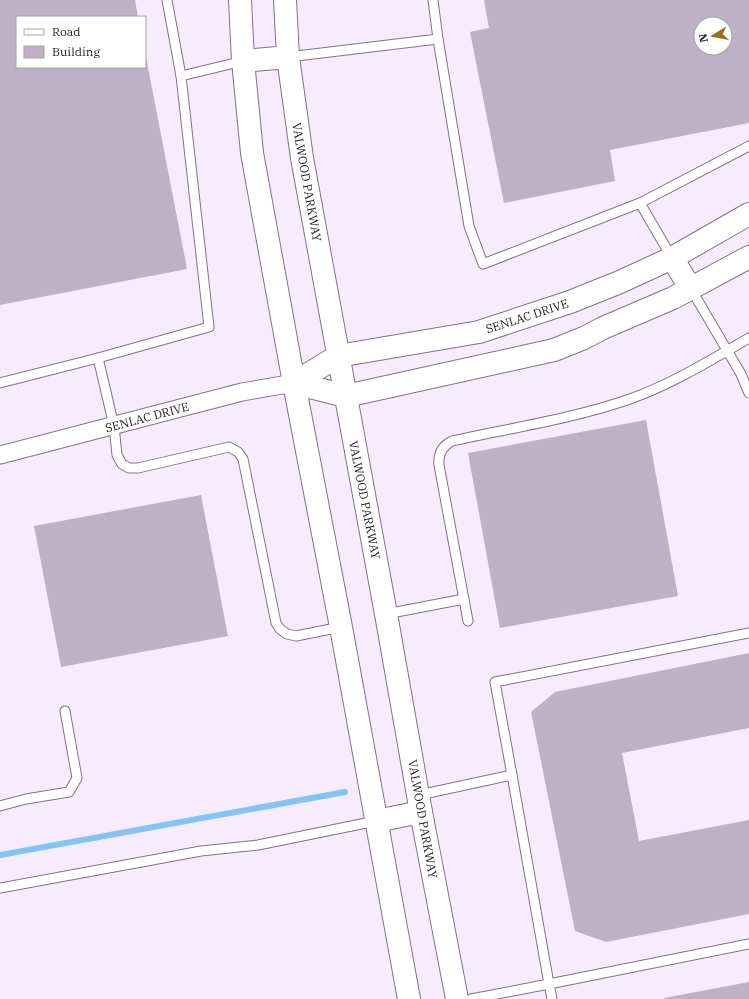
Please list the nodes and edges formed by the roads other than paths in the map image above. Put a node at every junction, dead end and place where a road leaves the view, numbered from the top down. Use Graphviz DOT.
graph roads {
  1 [pos="167,0"];
  2 [pos="240,0"];
  3 [pos="285,0"];
  4 [pos="433,0"];
  5 [pos="438,39"];
  6 [pos="288,57"];
  7 [pos="243,61"];
  8 [pos="181,76"];
  9 [pos="749,146"];
  10 [pos="640,203"];
  11 [pos="749,214"];
  12 [pos="749,257"];
  13 [pos="672,258"];
  14 [pos="690,289"];
  15 [pos="749,338"];
  16 [pos="727,350"];
  17 [pos="338,356"];
  18 [pos="98,358"];
  19 [pos="0,383"];
  20 [pos="294,383"];
  21 [pos="749,393"];
  22 [pos="346,396"];
  23 [pos="114,426"];
  24 [pos="0,455"];
  25 [pos="464,599"];
  26 [pos="386,614"];
  27 [pos="468,621"];
  28 [pos="341,627"];
  29 [pos="749,633"];
  30 [pos="64,711"];
  31 [pos="512,775"];
  32 [pos="420,804"];
  33 [pos="0,806"];
  34 [pos="376,821"];
  35 [pos="0,888"];
  36 [pos="749,944"];
  37 [pos="549,984"];
  38 [pos="409,999"];
  39 [pos="457,999"];
  40 [pos="471,999"];
  41 [pos="552,999"];
  1 -- 8 [label="lane"];
  2 -- 7 [label="main road"];
  3 -- 6 [label="main road, VALWOOD PARKWAY"];
  4 -- 5 [label="lane"];
  5 -- 6 [label="lane"];
  5 -- 10 [label="lane"];
  6 -- 7 [label="main road"];
  6 -- 17 [label="main road, VALWOOD PARKWAY"];
  7 -- 8 [label="lane"];
  7 -- 20 [label="main road"];
  8 -- 18 [label="lane"];
  9 -- 10 [label="lane"];
  10 -- 13 [label="lane"];
  11 -- 13 [label="main road, SENLAC DRIVE"];
  12 -- 14 [label="main road, SENLAC DRIVE"];
  13 -- 14 [label="main road"];
  13 -- 17 [label="main road, SENLAC DRIVE"];
  14 -- 16 [label="lane"];
  14 -- 22 [label="main road, SENLAC DRIVE"];
  15 -- 16 [label="lane"];
  16 -- 21 [label="lane"];
  16 -- 25 [label="lane"];
  17 -- 20 [label="main road, SENLAC DRIVE"];
  17 -- 22 [label="main road, VALWOOD PARKWAY"];
  18 -- 19 [label="lane"];
  18 -- 23 [label="lane"];
  20 -- 22 [label="main road, SENLAC DRIVE"];
  20 -- 23 [label="street, SENLAC DRIVE"];
  20 -- 28 [label="main road"];
  22 -- 26 [label="main road, VALWOOD PARKWAY"];
  23 -- 24 [label="street, SENLAC DRIVE"];
  23 -- 28 [label="lane"];
  25 -- 26 [label="lane"];
  25 -- 27 [label="lane"];
  26 -- 32 [label="main road, VALWOOD PARKWAY"];
  28 -- 34 [label="main road"];
  29 -- 31 [label="lane"];
  30 -- 33 [label="lane"];
  31 -- 32 [label="lane"];
  31 -- 37 [label="lane"];
  32 -- 34 [label="main road"];
  32 -- 39 [label="main road, VALWOOD PARKWAY"];
  34 -- 35 [label="lane"];
  34 -- 38 [label="main road"];
  36 -- 37 [label="lane"];
  37 -- 40 [label="lane"];
  37 -- 41 [label="lane"];
}
